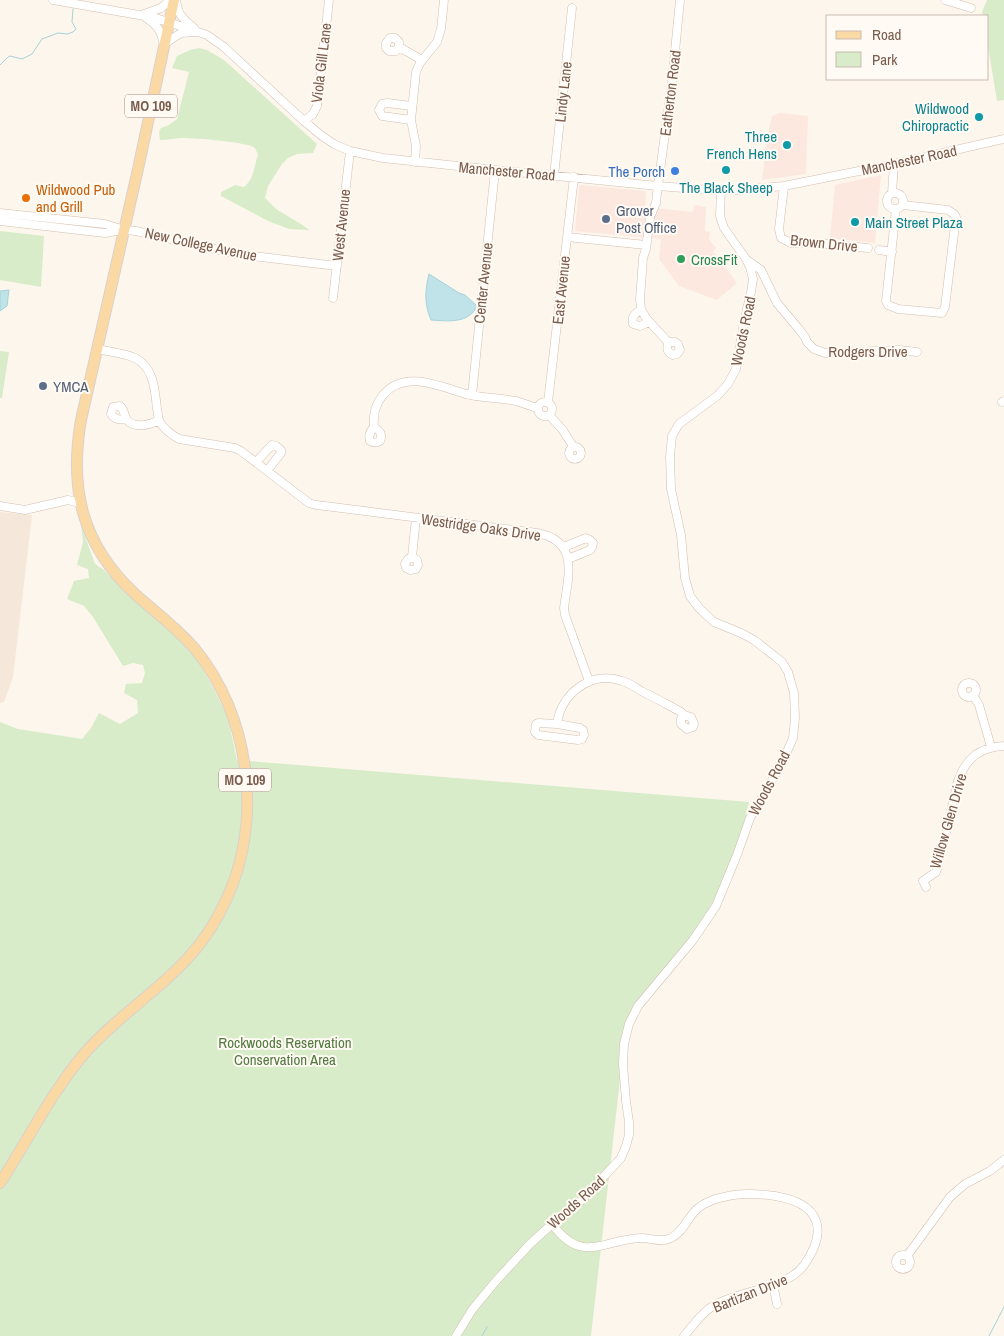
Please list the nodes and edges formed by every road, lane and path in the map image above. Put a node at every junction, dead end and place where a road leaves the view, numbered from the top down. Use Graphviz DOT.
graph roads {
  1 [pos="53,0"];
  2 [pos="170,0"];
  3 [pos="175,0"];
  4 [pos="329,0"];
  5 [pos="444,0"];
  6 [pos="680,0"];
  7 [pos="945,0"];
  8 [pos="572,8"];
  9 [pos="970,8"];
  10 [pos="142,15"];
  11 [pos="168,22"];
  12 [pos="197,31"];
  13 [pos="164,44"];
  14 [pos="399,47"];
  15 [pos="422,60"];
  16 [pos="412,106"];
  17 [pos="411,120"];
  18 [pos="304,121"];
  19 [pos="1004,138"];
  20 [pos="350,151"];
  21 [pos="415,162"];
  22 [pos="894,164"];
  23 [pos="495,170"];
  24 [pos="554,176"];
  25 [pos="574,177"];
  26 [pos="658,186"];
  27 [pos="784,186"];
  28 [pos="721,190"];
  29 [pos="892,193"];
  30 [pos="900,207"];
  31 [pos="0,213"];
  32 [pos="0,221"];
  33 [pos="124,230"];
  34 [pos="567,237"];
  35 [pos="646,245"];
  36 [pos="868,248"];
  37 [pos="879,250"];
  38 [pos="892,252"];
  39 [pos="746,259"];
  40 [pos="337,266"];
  41 [pos="333,298"];
  42 [pos="641,309"];
  43 [pos="649,322"];
  44 [pos="668,342"];
  45 [pos="97,349"];
  46 [pos="918,352"];
  47 [pos="472,395"];
  48 [pos="548,402"];
  49 [pos="538,408"];
  50 [pos="549,415"];
  51 [pos="126,419"];
  52 [pos="159,420"];
  53 [pos="374,427"];
  54 [pos="573,446"];
  55 [pos="256,462"];
  56 [pos="267,471"];
  57 [pos="80,503"];
  58 [pos="0,506"];
  59 [pos="416,518"];
  60 [pos="564,547"];
  61 [pos="412,557"];
  62 [pos="568,559"];
  63 [pos="589,681"];
  64 [pos="974,695"];
  65 [pos="684,715"];
  66 [pos="557,724"];
  67 [pos="1004,746"];
  68 [pos="991,747"];
  69 [pos="926,887"];
  70 [pos="1004,1160"];
  71 [pos="0,1183"];
  72 [pos="552,1224"];
  73 [pos="907,1256"];
  74 [pos="773,1284"];
  75 [pos="777,1304"];
  76 [pos="456,1336"];
  77 [pos="684,1336"];
  1 -- 10 [label="street, Manchester Road"];
  2 -- 10 [label="street"];
  3 -- 11 [label="main road, MO 109"];
  3 -- 12 [label="street"];
  4 -- 18 [label="street, Viola Gill Lane"];
  5 -- 15 [label="street"];
  6 -- 26 [label="street, Eatherton Road"];
  7 -- 9 [label="street"];
  8 -- 24 [label="street, Lindy Lane"];
  10 -- 11 [label="street, Manchester Road"];
  10 -- 13 [label="street"];
  11 -- 12 [label="street, Manchester Road"];
  11 -- 13 [label="main road, MO 109"];
  12 -- 13 [label="street"];
  12 -- 18 [label="street, Manchester Road"];
  13 -- 33 [label="main road, MO 109"];
  14 -- 15 [label="street"];
  15 -- 16 [label="street"];
  16 -- 17 [label="street"];
  16 -- 17 [label="street"];
  17 -- 21 [label="street"];
  18 -- 20 [label="street, Manchester Road"];
  19 -- 22 [label="street, Manchester Road"];
  20 -- 21 [label="street, Manchester Road"];
  20 -- 40 [label="street, West Avenue"];
  21 -- 23 [label="street, Manchester Road"];
  22 -- 27 [label="street, Manchester Road"];
  22 -- 29 [label="street"];
  23 -- 24 [label="street, Manchester Road"];
  23 -- 47 [label="street, Center Avenue"];
  24 -- 25 [label="street, Manchester Road"];
  25 -- 26 [label="street, Manchester Road"];
  25 -- 34 [label="street, East Avenue"];
  26 -- 28 [label="street, Manchester Road"];
  26 -- 35 [label="street, Eatherton Road"];
  27 -- 28 [label="street, Manchester Road"];
  27 -- 36 [label="street, Brown Drive"];
  28 -- 39 [label="street, Woods Road"];
  29 -- 30 [label="street"];
  29 -- 30 [label="street"];
  30 -- 38 [label="street"];
  30 -- 38 [label="street"];
  31 -- 33 [label="street, New College Avenue"];
  32 -- 33 [label="street, New College Avenue"];
  33 -- 40 [label="street, New College Avenue"];
  33 -- 45 [label="main road, MO 109"];
  34 -- 35 [label="street"];
  34 -- 48 [label="street, East Avenue"];
  35 -- 42 [label="street, Eatherton Road"];
  37 -- 38 [label="street"];
  39 -- 46 [label="street, Rodgers Drive"];
  39 -- 72 [label="street, Woods Road"];
  40 -- 41 [label="street, West Avenue"];
  42 -- 43 [label="street"];
  42 -- 43 [label="street, Eatherton Road"];
  43 -- 44 [label="street"];
  45 -- 52 [label="street"];
  45 -- 57 [label="main road, MO 109"];
  47 -- 49 [label="street"];
  47 -- 53 [label="street"];
  48 -- 49 [label="street"];
  48 -- 50 [label="street, East Avenue"];
  49 -- 50 [label="street"];
  50 -- 54 [label="street"];
  51 -- 52 [label="street"];
  52 -- 55 [label="street, Westridge Oaks Drive"];
  55 -- 56 [label="street, Westridge Oaks Drive"];
  55 -- 56 [label="street"];
  56 -- 59 [label="street, Westridge Oaks Drive"];
  57 -- 58 [label="street"];
  57 -- 71 [label="main road, MO 109"];
  59 -- 60 [label="street, Westridge Oaks Drive"];
  59 -- 61 [label="street"];
  60 -- 62 [label="street"];
  60 -- 62 [label="street"];
  62 -- 63 [label="street"];
  63 -- 65 [label="street"];
  63 -- 66 [label="street"];
  64 -- 68 [label="street"];
  66 -- 66 [label="street"];
  67 -- 68 [label="street, Willow Glen Drive"];
  68 -- 69 [label="street, Willow Glen Drive"];
  70 -- 73 [label="street"];
  72 -- 74 [label="street, Bartizan Drive"];
  72 -- 76 [label="street, Woods Road"];
  74 -- 75 [label="street"];
  74 -- 77 [label="street, Bartizan Drive"];
}
